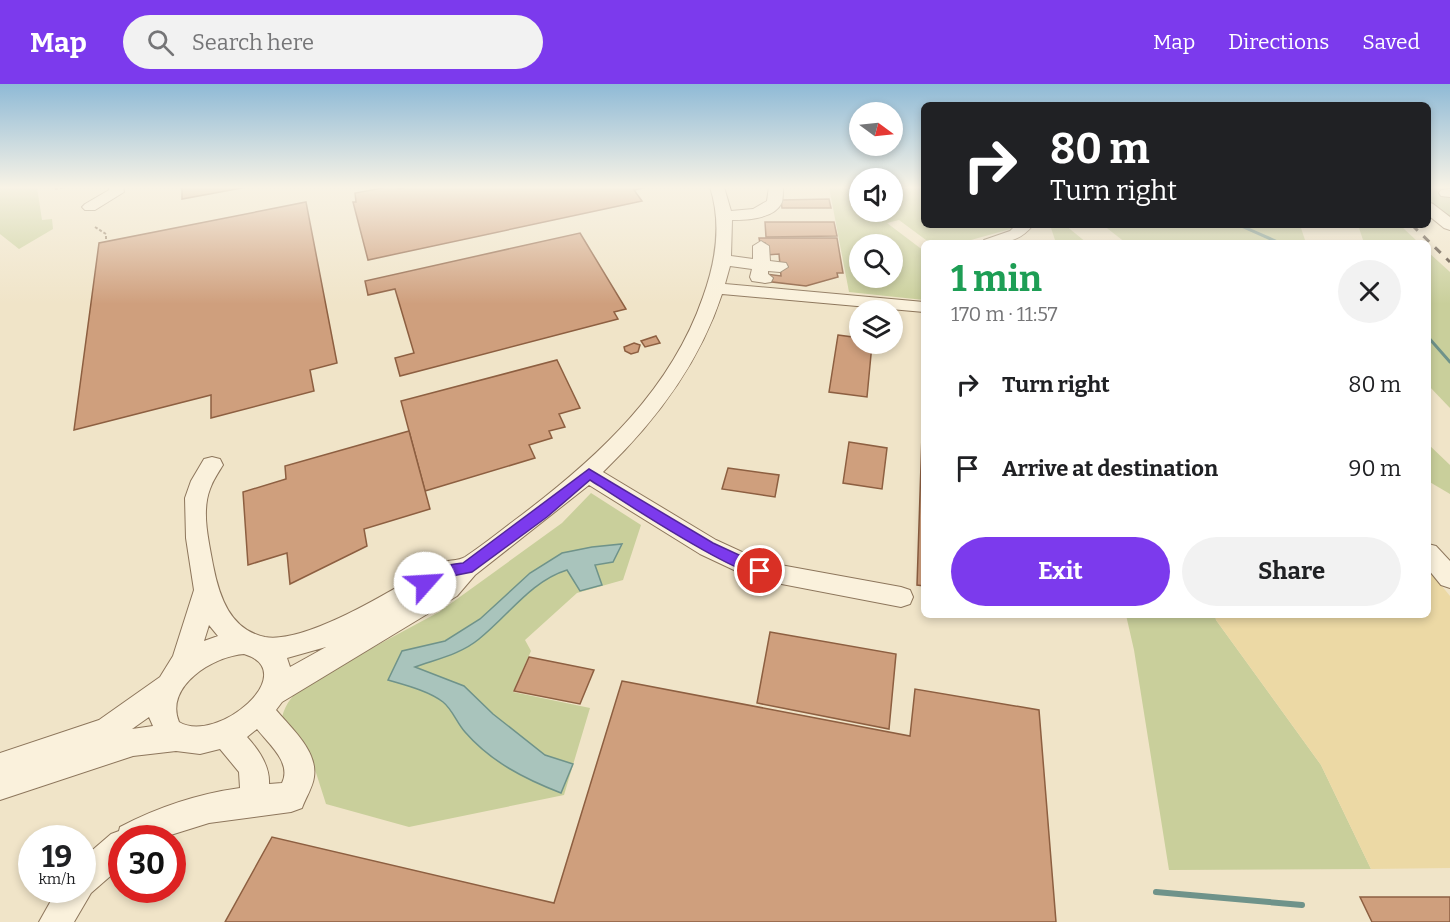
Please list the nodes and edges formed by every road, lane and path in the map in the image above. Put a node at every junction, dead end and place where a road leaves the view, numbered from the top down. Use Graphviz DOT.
graph roads {
  1 [pos="723,226"];
  2 [pos="95,227"];
  3 [pos="1022,228"];
  4 [pos="106,240"];
  5 [pos="999,240"];
  6 [pos="761,246"];
  7 [pos="723,260"];
  8 [pos="780,267"];
  9 [pos="764,271"];
  10 [pos="716,288"];
  11 [pos="921,307"];
  12 [pos="212,465"];
  13 [pos="589,474"];
  14 [pos="1431,556"];
  15 [pos="466,568"];
  16 [pos="1450,578"];
  17 [pos="205,592"];
  18 [pos="901,597"];
  19 [pos="256,646"];
  20 [pos="173,681"];
  21 [pos="266,702"];
  22 [pos="226,734"];
  23 [pos="178,737"];
  24 [pos="0,767"];
  25 [pos="0,785"];
  26 [pos="251,801"];
  27 [pos="158,825"];
  28 [pos="108,856"];
  29 [pos="96,867"];
  30 [pos="67,903"];
  31 [pos="55,922"];
  1 -- 7 [label="street"];
  2 -- 4 [label="path"];
  3 -- 5 [label="street"];
  6 -- 9 [label="street"];
  7 -- 9 [label="street"];
  7 -- 10 [label="street"];
  8 -- 9 [label="street"];
  10 -- 11 [label="street"];
  10 -- 13 [label="street"];
  12 -- 17 [label="street"];
  13 -- 15 [label="street"];
  13 -- 18 [label="street"];
  14 -- 16 [label="street"];
  15 -- 19 [label="street"];
  15 -- 21 [label="street"];
  17 -- 19 [label="street"];
  17 -- 20 [label="street"];
  19 -- 20 [label="street"];
  19 -- 21 [label="street"];
  20 -- 23 [label="street"];
  20 -- 24 [label="street"];
  21 -- 22 [label="street"];
  21 -- 26 [label="street"];
  22 -- 23 [label="street"];
  22 -- 26 [label="street"];
  23 -- 25 [label="street"];
  26 -- 27 [label="street"];
  28 -- 29 [label="street"];
  30 -- 31 [label="street"];
}
